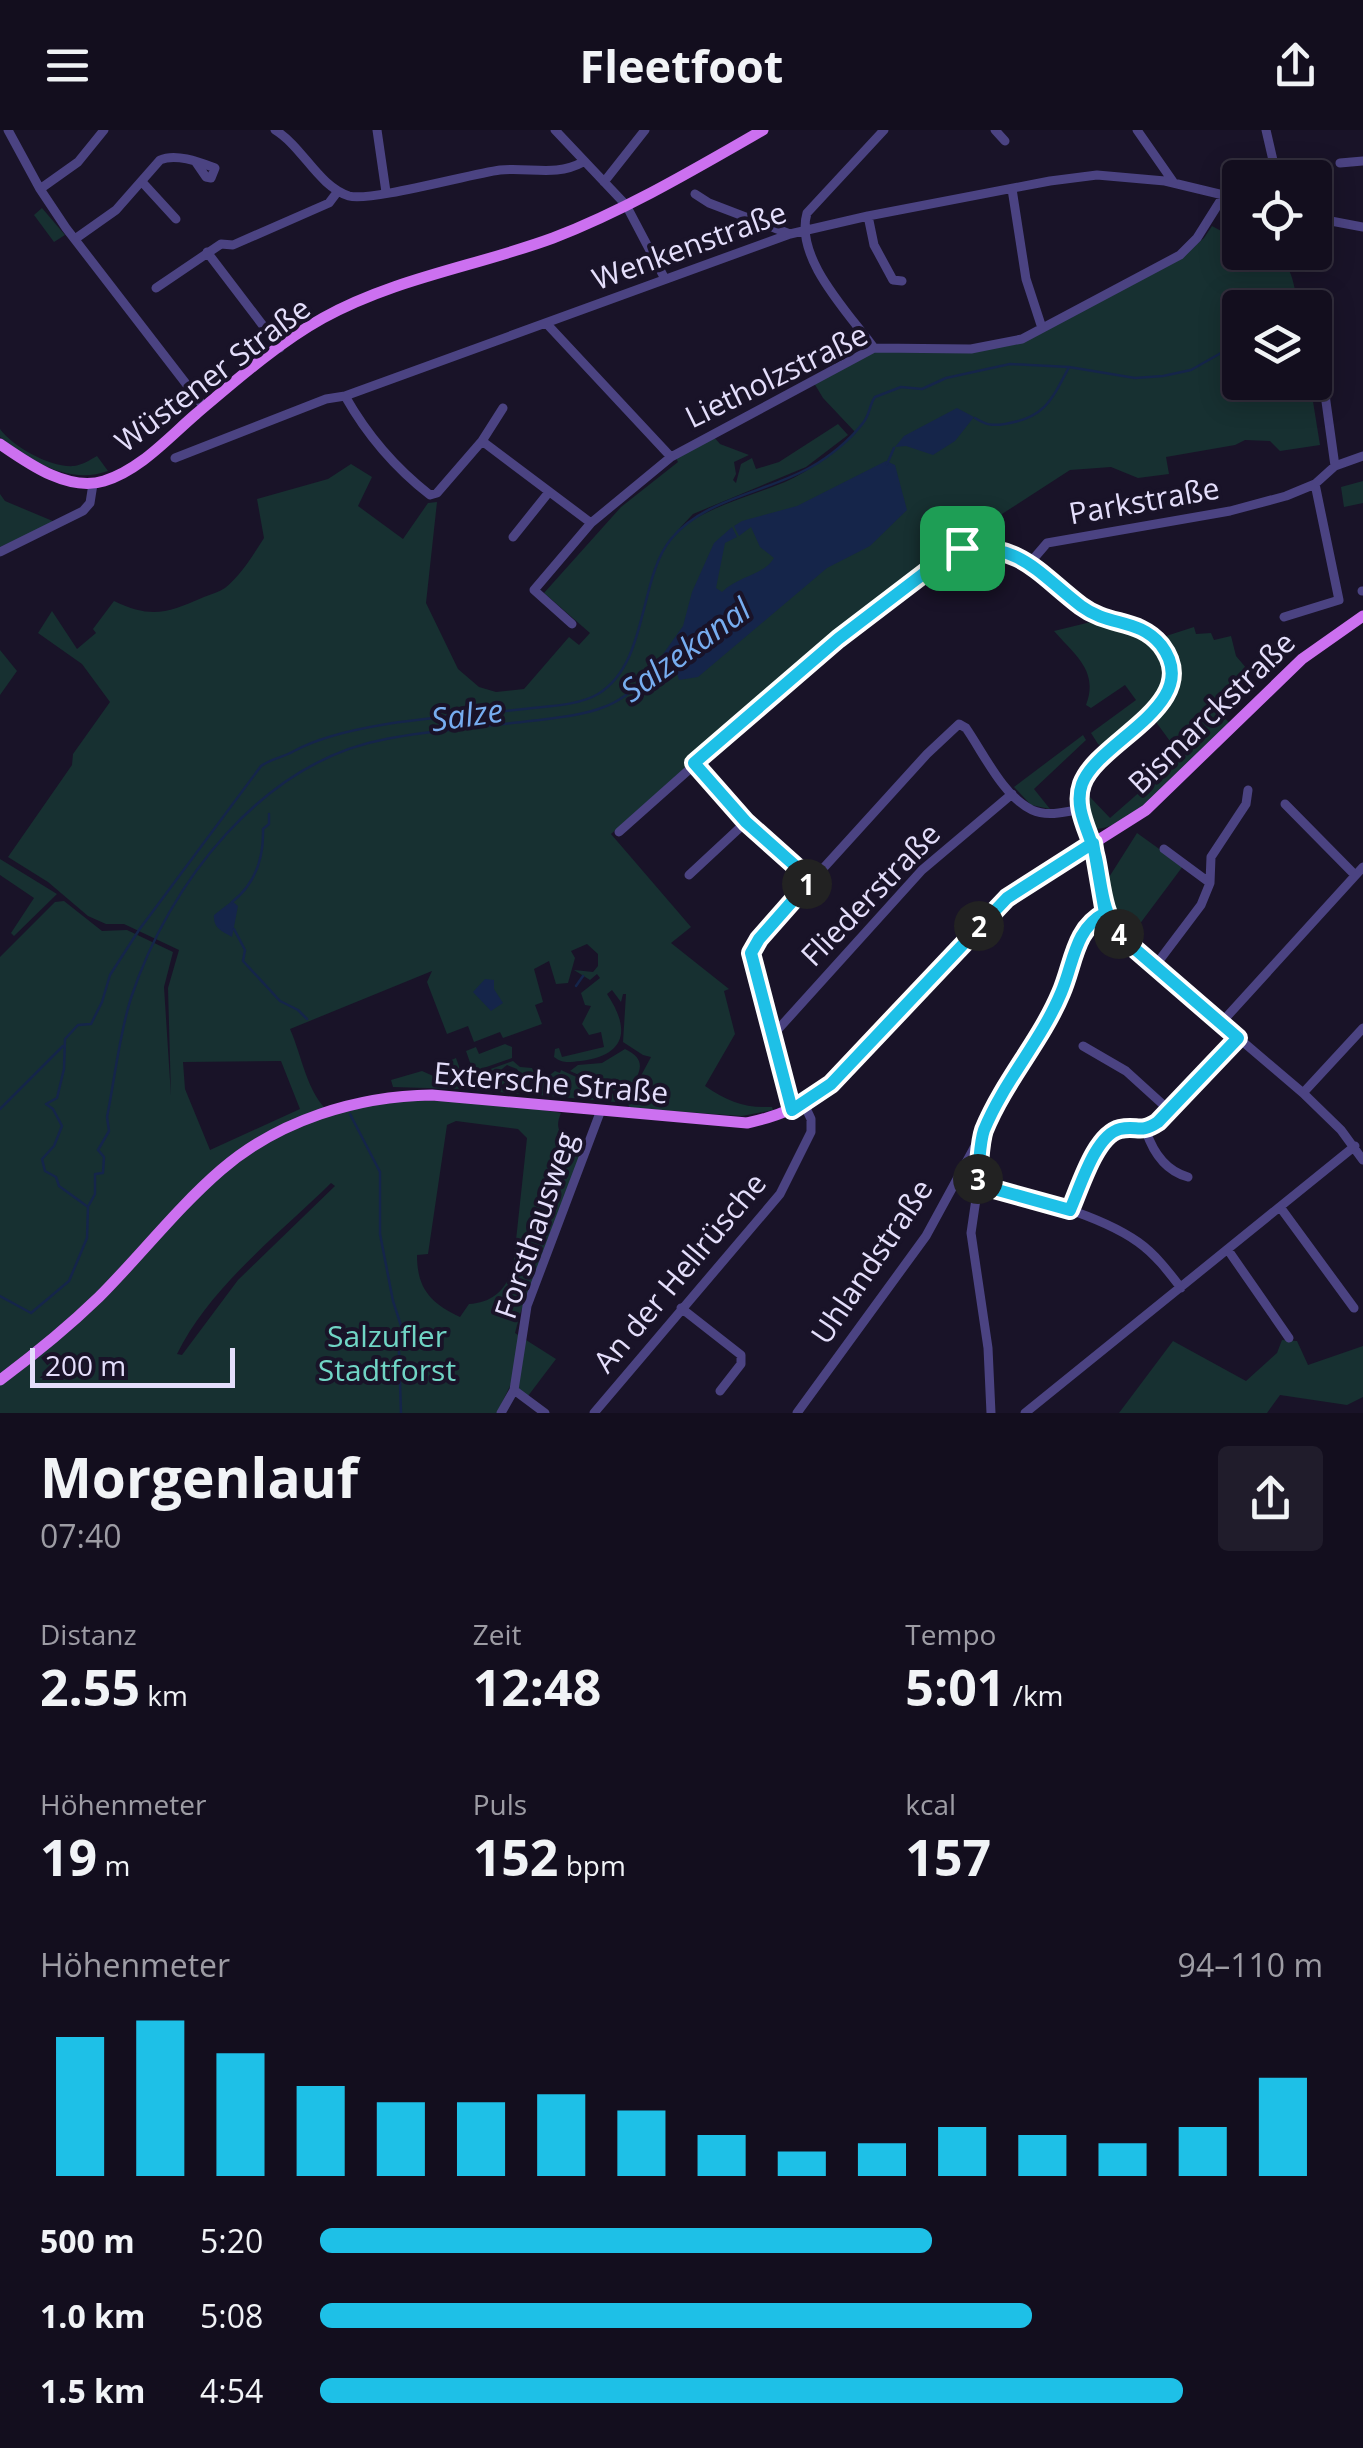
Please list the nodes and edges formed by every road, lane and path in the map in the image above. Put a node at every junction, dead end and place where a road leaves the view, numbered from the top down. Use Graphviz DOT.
graph roads {
  1 [pos="24,130"];
  2 [pos="104,130"];
  3 [pos="274,130"];
  4 [pos="377,130"];
  5 [pos="555,130"];
  6 [pos="645,130"];
  7 [pos="763,130"];
  8 [pos="884,130"];
  9 [pos="995,130"];
  10 [pos="1137,130"];
  11 [pos="1266,130"];
  12 [pos="10,134"];
  13 [pos="1006,141"];
  14 [pos="194,160"];
  15 [pos="1272,160"];
  16 [pos="1363,161"];
  17 [pos="583,162"];
  18 [pos="1340,163"];
  19 [pos="604,182"];
  20 [pos="143,183"];
  21 [pos="1174,183"];
  22 [pos="1012,189"];
  23 [pos="40,190"];
  24 [pos="338,192"];
  25 [pos="386,192"];
  26 [pos="695,194"];
  27 [pos="1222,195"];
  28 [pos="1222,198"];
  29 [pos="626,205"];
  30 [pos="868,216"];
  31 [pos="176,219"];
  32 [pos="1332,221"];
  33 [pos="1363,227"];
  34 [pos="802,231"];
  35 [pos="790,234"];
  36 [pos="75,239"];
  37 [pos="207,252"];
  38 [pos="665,279"];
  39 [pos="902,281"];
  40 [pos="156,288"];
  41 [pos="546,323"];
  42 [pos="1042,328"];
  43 [pos="280,348"];
  44 [pos="874,348"];
  45 [pos="346,396"];
  46 [pos="1326,400"];
  47 [pos="204,407"];
  48 [pos="502,408"];
  49 [pos="482,441"];
  50 [pos="0,444"];
  51 [pos="1363,456"];
  52 [pos="670,457"];
  53 [pos="175,458"];
  54 [pos="1335,466"];
  55 [pos="93,484"];
  56 [pos="1316,484"];
  57 [pos="549,492"];
  58 [pos="591,523"];
  59 [pos="513,537"];
  60 [pos="0,552"];
  61 [pos="1029,564"];
  62 [pos="1363,616"];
  63 [pos="1284,617"];
  64 [pos="572,624"];
  65 [pos="694,763"];
  66 [pos="1248,790"];
  67 [pos="1012,794"];
  68 [pos="1285,804"];
  69 [pos="1081,810"];
  70 [pos="746,822"];
  71 [pos="620,832"];
  72 [pos="1093,843"];
  73 [pos="1164,849"];
  74 [pos="1359,871"];
  75 [pos="689,876"];
  76 [pos="811,880"];
  77 [pos="1210,882"];
  78 [pos="1105,913"];
  79 [pos="1155,966"];
  80 [pos="1221,1023"];
  81 [pos="1362,1031"];
  82 [pos="772,1036"];
  83 [pos="1238,1038"];
  84 [pos="1083,1046"];
  85 [pos="1303,1093"];
  86 [pos="798,1107"];
  87 [pos="601,1110"];
  88 [pos="1169,1110"];
  89 [pos="1146,1131"];
  90 [pos="982,1135"];
  91 [pos="1355,1146"];
  92 [pos="1363,1160"];
  93 [pos="1188,1177"];
  94 [pos="976,1184"];
  95 [pos="1280,1207"];
  96 [pos="1070,1210"];
  97 [pos="1228,1250"];
  98 [pos="1181,1288"];
  99 [pos="681,1308"];
  100 [pos="1354,1308"];
  101 [pos="1290,1338"];
  102 [pos="0,1380"];
  103 [pos="514,1390"];
  104 [pos="720,1390"];
  105 [pos="501,1413"];
  106 [pos="545,1413"];
  107 [pos="594,1413"];
  108 [pos="797,1413"];
  109 [pos="992,1413"];
  110 [pos="1025,1413"];
  1 -- 12 [label="street"];
  2 -- 23 [label="street"];
  3 -- 24 [label="street"];
  4 -- 25 [label="street"];
  5 -- 17 [label="street"];
  6 -- 19 [label="street"];
  7 -- 29 [label="main road, Wüstener Straße"];
  8 -- 34 [label="street"];
  9 -- 13 [label="street"];
  10 -- 21 [label="street"];
  11 -- 15 [label="street"];
  12 -- 23 [label="street"];
  14 -- 20 [label="street"];
  16 -- 18 [label="street"];
  17 -- 19 [label="street"];
  17 -- 25 [label="street"];
  19 -- 29 [label="street"];
  20 -- 31 [label="street"];
  20 -- 36 [label="street"];
  21 -- 22 [label="street, Wenkenstraße"];
  21 -- 27 [label="street, Wenkenstraße"];
  22 -- 30 [label="street, Wenkenstraße"];
  22 -- 42 [label="street"];
  23 -- 36 [label="street"];
  24 -- 25 [label="street"];
  24 -- 37 [label="street"];
  26 -- 35 [label="street"];
  28 -- 42 [label="street, Lietholzstraße"];
  29 -- 38 [label="street"];
  29 -- 43 [label="main road, Wüstener Straße"];
  30 -- 34 [label="street, Wenkenstraße"];
  30 -- 39 [label="street"];
  32 -- 33 [label="street"];
  34 -- 35 [label="street, Wenkenstraße"];
  34 -- 44 [label="street"];
  35 -- 38 [label="street, Wenkenstraße"];
  36 -- 47 [label="street"];
  37 -- 40 [label="street"];
  37 -- 43 [label="street"];
  38 -- 41 [label="street, Wenkenstraße"];
  41 -- 45 [label="street, Wenkenstraße"];
  41 -- 52 [label="street"];
  42 -- 44 [label="street, Lietholzstraße"];
  43 -- 47 [label="main road, Wüstener Straße"];
  44 -- 52 [label="street, Lietholzstraße"];
  45 -- 49 [label="street"];
  45 -- 53 [label="street, Wenkenstraße"];
  46 -- 54 [label="street"];
  47 -- 55 [label="main road, Wüstener Straße"];
  48 -- 49 [label="street"];
  49 -- 57 [label="street"];
  50 -- 55 [label="main road, Wüstener Straße"];
  51 -- 54 [label="street, Parkstraße"];
  52 -- 58 [label="street, Lietholzstraße"];
  54 -- 56 [label="street, Parkstraße"];
  55 -- 60 [label="street"];
  56 -- 61 [label="street, Parkstraße"];
  56 -- 63 [label="street"];
  57 -- 58 [label="street"];
  57 -- 59 [label="street"];
  58 -- 64 [label="street, Lietholzstraße"];
  61 -- 65 [label="street"];
  61 -- 69 [label="street"];
  62 -- 72 [label="main road, Bismarckstraße"];
  65 -- 70 [label="street"];
  65 -- 71 [label="street"];
  66 -- 77 [label="street"];
  67 -- 69 [label="street"];
  67 -- 76 [label="street"];
  67 -- 82 [label="street, Fliederstraße"];
  68 -- 74 [label="street"];
  69 -- 72 [label="street"];
  70 -- 75 [label="street"];
  70 -- 76 [label="street"];
  72 -- 78 [label="street"];
  72 -- 86 [label="main road, Extersche Straße"];
  73 -- 77 [label="street"];
  74 -- 80 [label="street"];
  76 -- 82 [label="street, An der Hellrüsche"];
  77 -- 79 [label="street"];
  78 -- 79 [label="street"];
  78 -- 90 [label="street, Uhlandstraße"];
  79 -- 80 [label="street"];
  80 -- 83 [label="street"];
  81 -- 85 [label="street"];
  82 -- 86 [label="street, An der Hellrüsche"];
  83 -- 85 [label="street"];
  83 -- 88 [label="street"];
  84 -- 88 [label="street"];
  85 -- 91 [label="street"];
  86 -- 87 [label="main road, Extersche Straße"];
  86 -- 99 [label="street, An der Hellrüsche"];
  87 -- 102 [label="main road, Extersche Straße"];
  87 -- 103 [label="street, Forsthausweg"];
  88 -- 89 [label="street"];
  89 -- 93 [label="street"];
  89 -- 96 [label="street"];
  90 -- 94 [label="street"];
  90 -- 108 [label="street, Uhlandstraße"];
  91 -- 92 [label="street"];
  91 -- 95 [label="street"];
  94 -- 96 [label="street"];
  94 -- 109 [label="street"];
  95 -- 97 [label="street"];
  95 -- 100 [label="street"];
  96 -- 98 [label="street"];
  97 -- 98 [label="street"];
  97 -- 101 [label="street"];
  98 -- 110 [label="street"];
  99 -- 104 [label="street"];
  99 -- 107 [label="street, An der Hellrüsche"];
  103 -- 105 [label="street, Forsthausweg"];
  103 -- 106 [label="street"];
}
